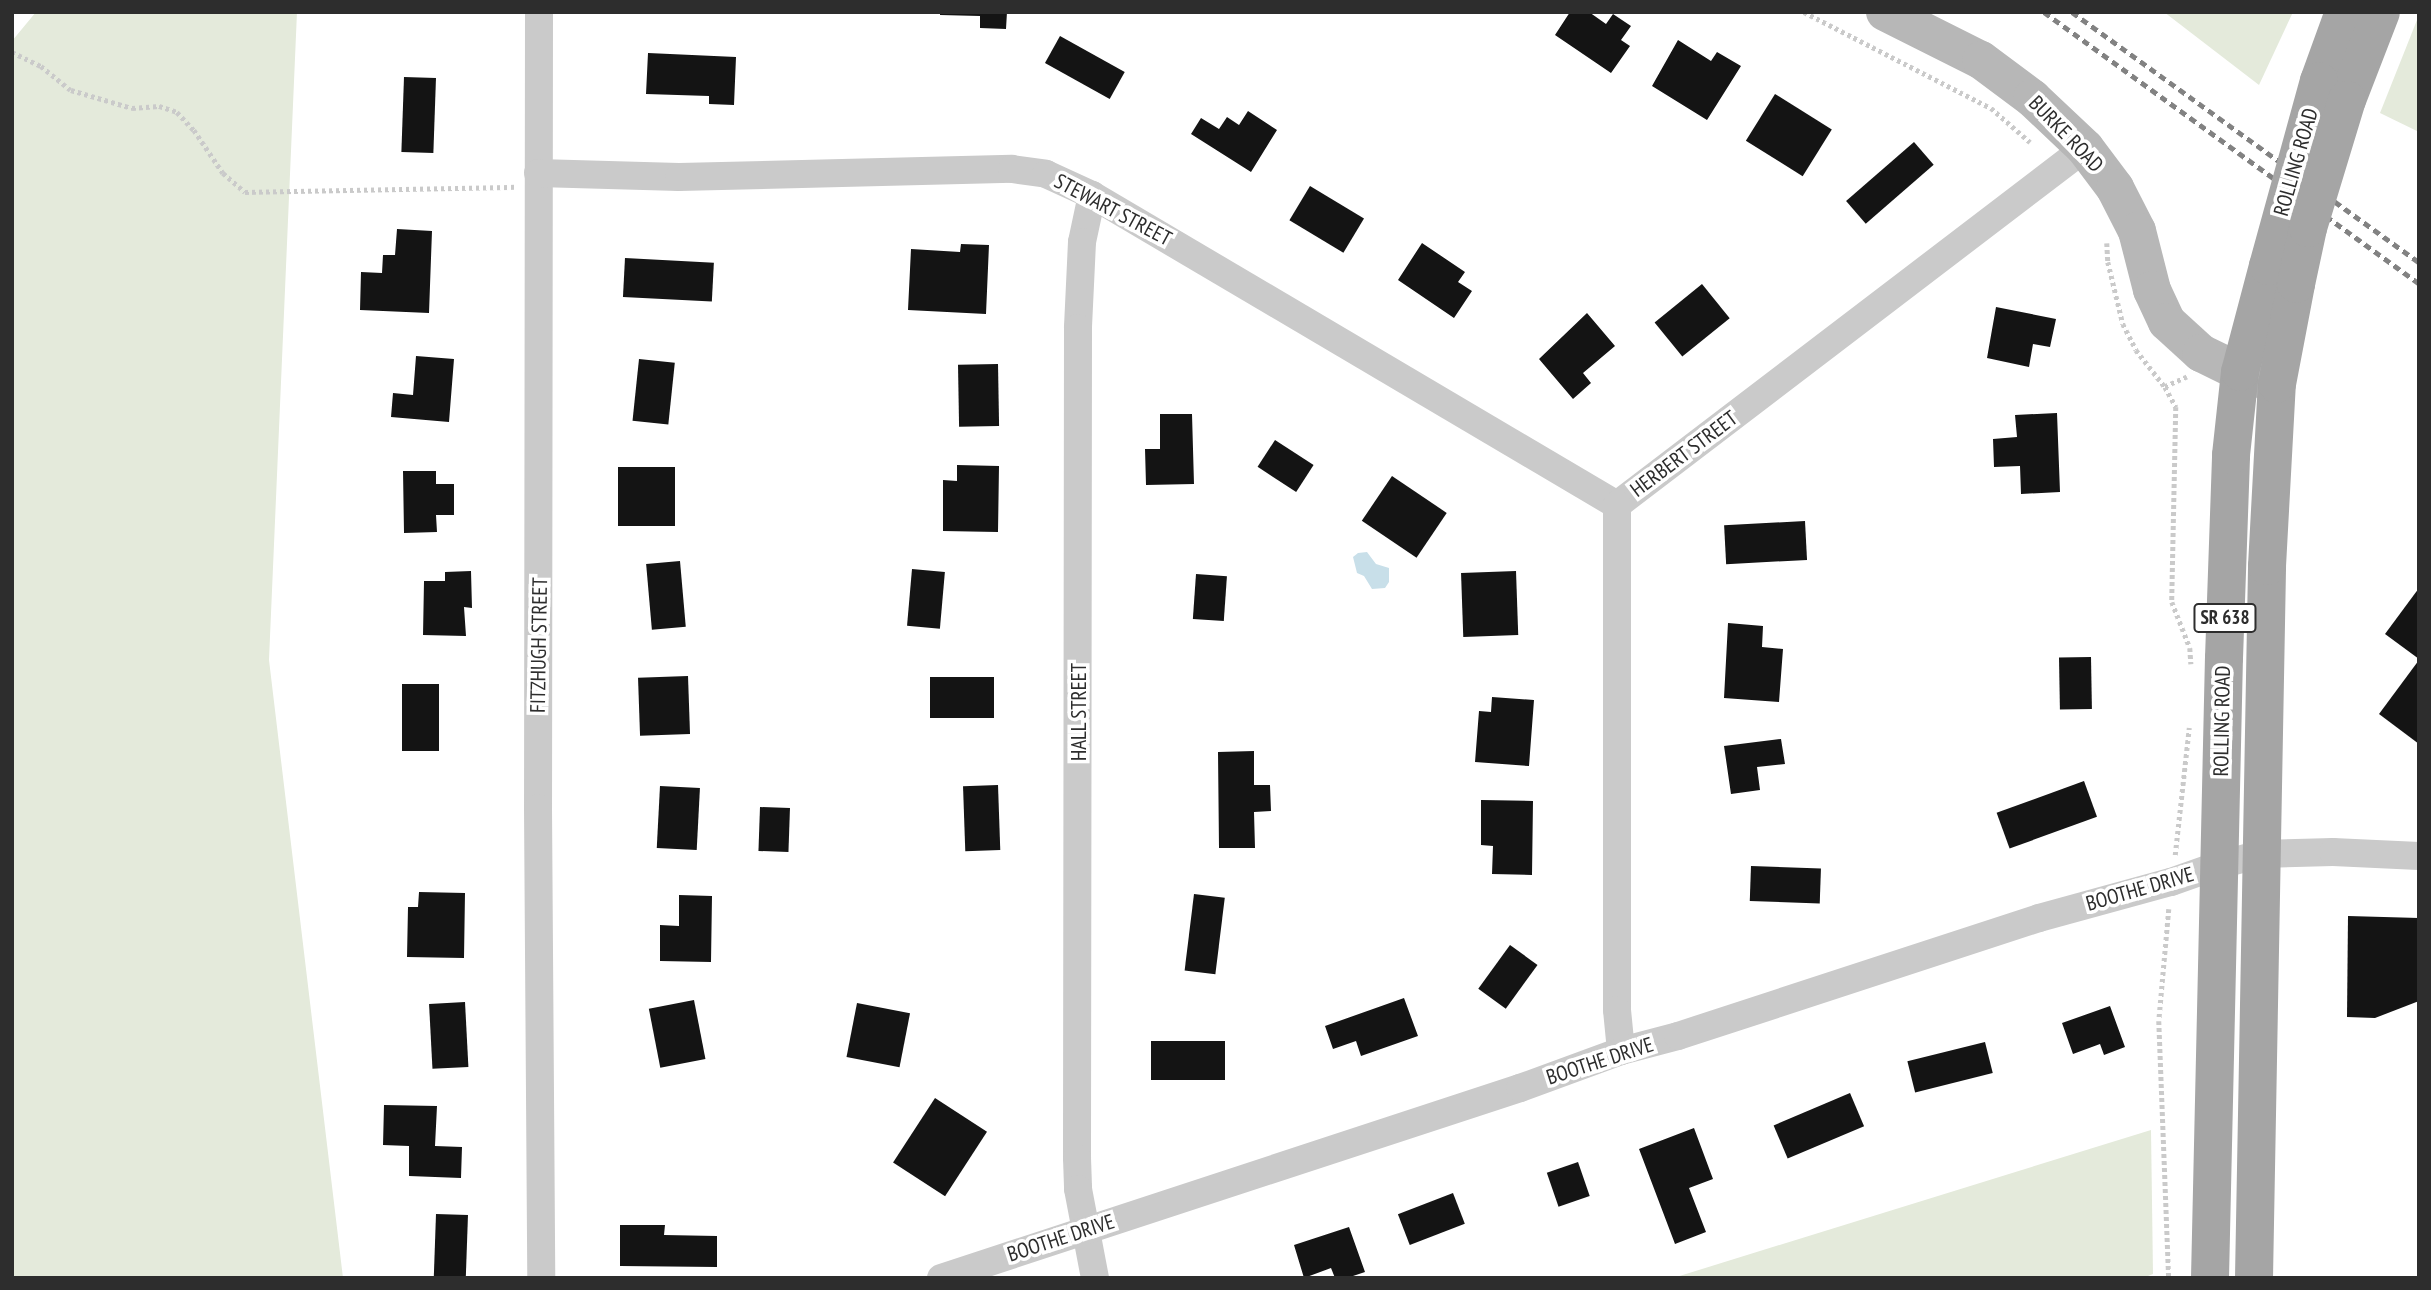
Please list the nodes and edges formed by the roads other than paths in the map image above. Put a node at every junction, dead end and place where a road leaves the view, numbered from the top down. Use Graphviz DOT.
graph roads {
  1 [pos="539,12"];
  2 [pos="1885,12"];
  3 [pos="2344,12"];
  4 [pos="2381,12"];
  5 [pos="2333,90"];
  6 [pos="2085,148"];
  7 [pos="538,180"];
  8 [pos="1092,195"];
  9 [pos="2282,275"];
  10 [pos="2225,365"];
  11 [pos="2277,384"];
  12 [pos="1617,505"];
  13 [pos="2261,854"];
  14 [pos="2419,856"];
  15 [pos="2219,864"];
  16 [pos="1621,1051"];
  17 [pos="1086,1231"];
  18 [pos="541,1278"];
  19 [pos="941,1278"];
  20 [pos="1095,1278"];
  21 [pos="2210,1278"];
  22 [pos="2254,1278"];
  1 -- 7 [label="street, FITZHUGH STREET"];
  2 -- 6 [label="street, BURKE ROAD"];
  3 -- 5 [label="main road, ROLLING ROAD / SR 638"];
  4 -- 5 [label="main road, ROLLING ROAD / SR 638"];
  5 -- 9 [label="main road, ROLLING ROAD / SR 638, bridge"];
  6 -- 10 [label="street, BURKE ROAD"];
  6 -- 12 [label="street, HERBERT STREET"];
  7 -- 8 [label="street, STEWART STREET"];
  7 -- 18 [label="street, FITZHUGH STREET"];
  8 -- 12 [label="street, STEWART STREET"];
  8 -- 17 [label="street, HALL STREET"];
  9 -- 10 [label="main road, ROLLING ROAD / SR 638"];
  9 -- 11 [label="main road, ROLLING ROAD / SR 638"];
  10 -- 11 [label="street, BURKE ROAD"];
  10 -- 15 [label="main road, ROLLING ROAD / SR 638"];
  11 -- 13 [label="main road, ROLLING ROAD / SR 638"];
  12 -- 16 [label="street, HERBERT STREET"];
  13 -- 14 [label="street, BOOTHE DRIVE"];
  13 -- 15 [label="street, BOOTHE DRIVE"];
  13 -- 22 [label="main road, ROLLING ROAD / SR 638"];
  15 -- 16 [label="street, BOOTHE DRIVE"];
  15 -- 21 [label="main road, ROLLING ROAD / SR 638"];
  16 -- 17 [label="street, BOOTHE DRIVE"];
  17 -- 19 [label="street, BOOTHE DRIVE"];
  17 -- 20 [label="street, HALL STREET"];
}
